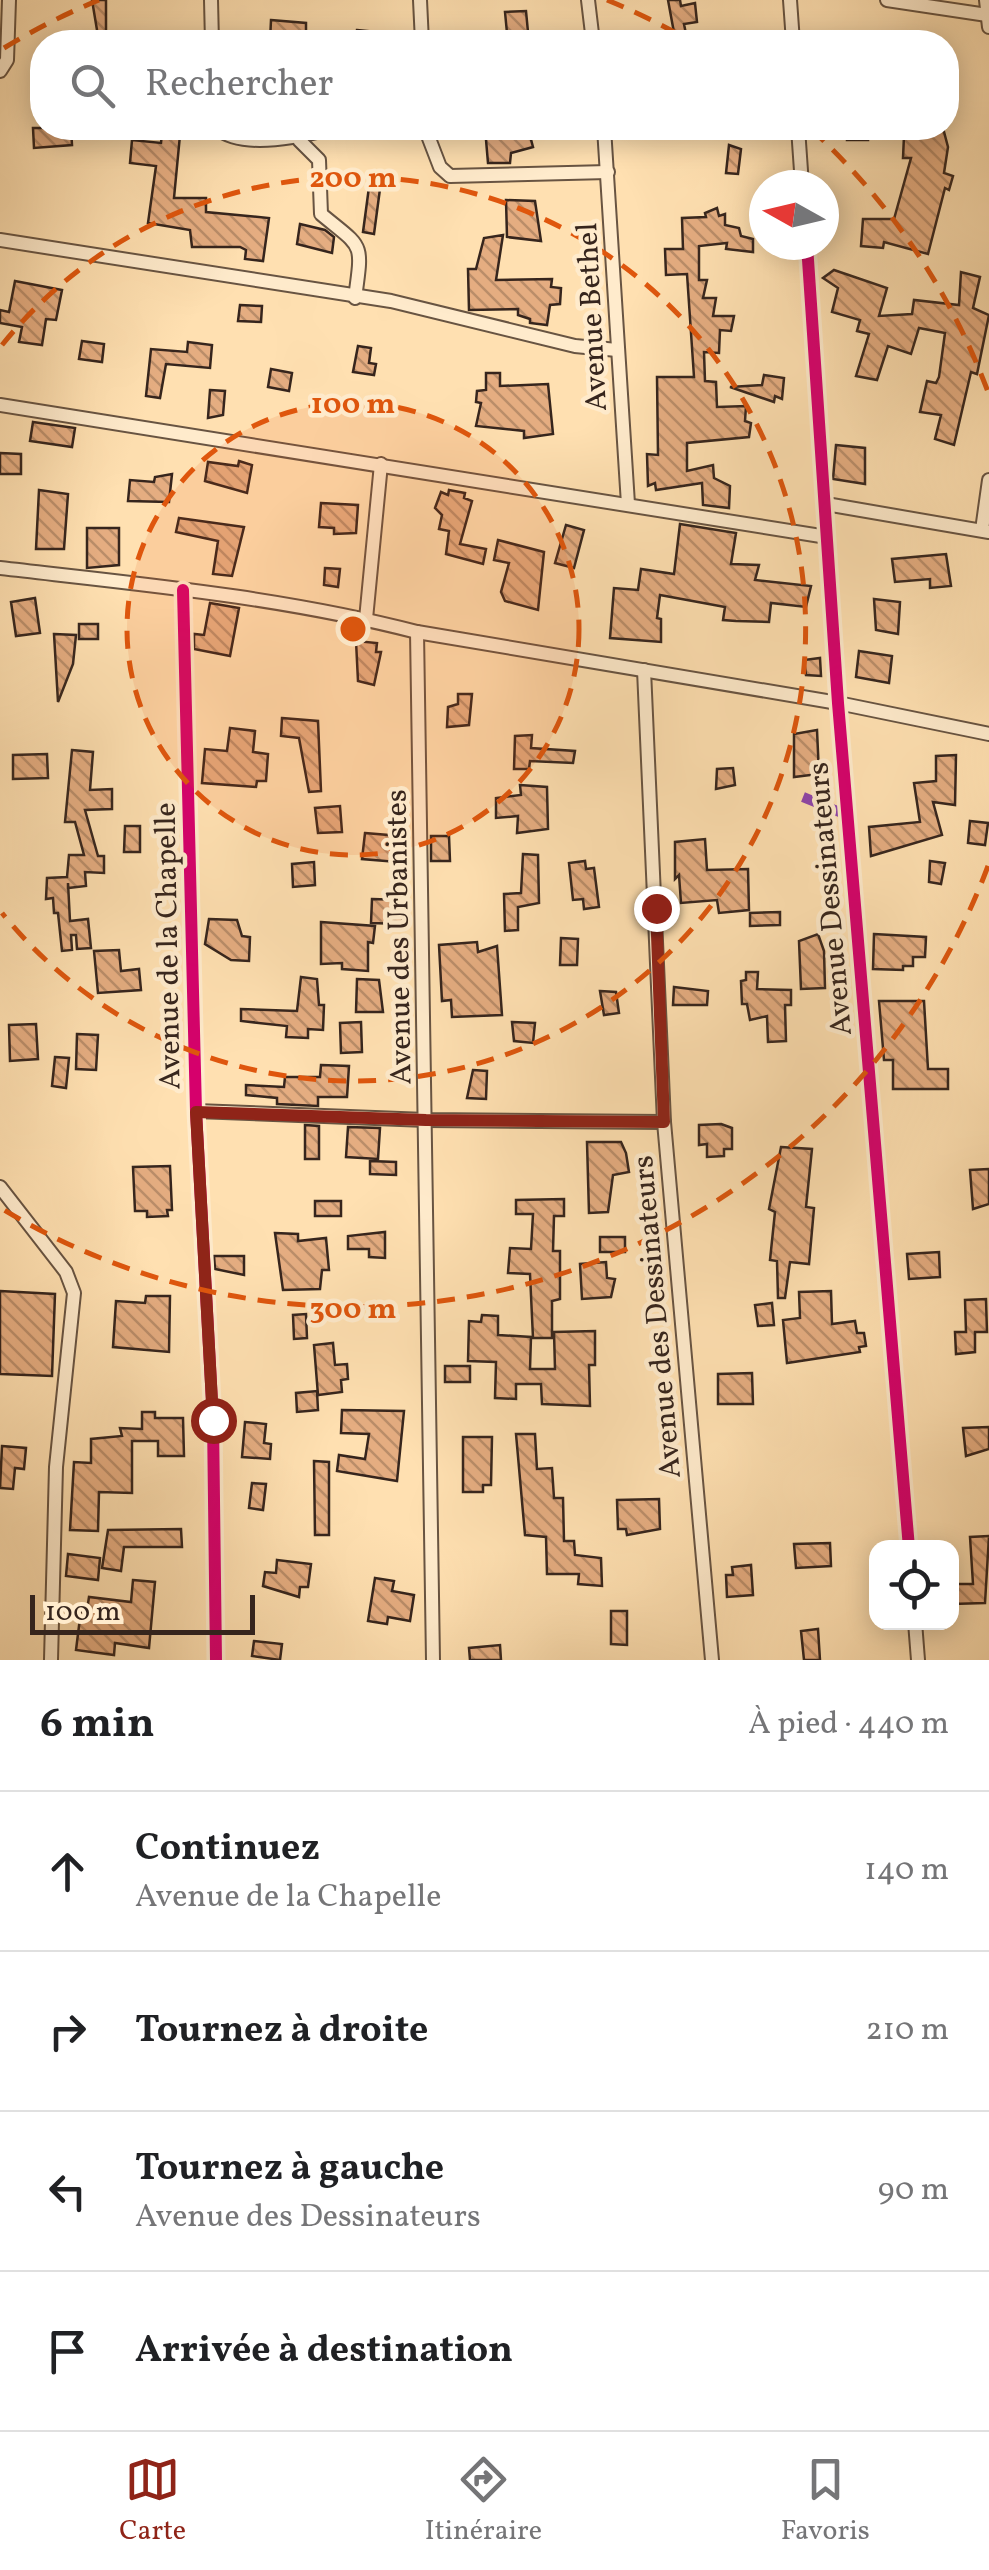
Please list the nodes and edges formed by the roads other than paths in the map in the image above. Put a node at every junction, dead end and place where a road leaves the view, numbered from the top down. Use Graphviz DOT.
graph roads {
  1 [pos="9,0"];
  2 [pos="210,0"];
  3 [pos="420,0"];
  4 [pos="588,0"];
  5 [pos="790,0"];
  6 [pos="887,0"];
  7 [pos="986,0"];
  8 [pos="988,21"];
  9 [pos="211,30"];
  10 [pos="421,30"];
  11 [pos="592,30"];
  12 [pos="791,30"];
  13 [pos="0,71"];
  14 [pos="300,140"];
  15 [pos="427,140"];
  16 [pos="605,140"];
  17 [pos="799,140"];
  18 [pos="801,170"];
  19 [pos="608,172"];
  20 [pos="0,240"];
  21 [pos="808,260"];
  22 [pos="355,298"];
  23 [pos="616,350"];
  24 [pos="0,404"];
  25 [pos="382,464"];
  26 [pos="989,480"];
  27 [pos="628,504"];
  28 [pos="826,504"];
  29 [pos="986,531"];
  30 [pos="827,536"];
  31 [pos="0,568"];
  32 [pos="184,590"];
  33 [pos="366,619"];
  34 [pos="418,632"];
  35 [pos="644,670"];
  36 [pos="838,703"];
  37 [pos="989,734"];
  38 [pos="196,1112"];
  39 [pos="426,1120"];
  40 [pos="664,1122"];
  41 [pos="0,1187"];
  42 [pos="908,1540"];
  43 [pos="916,1630"];
  44 [pos="51,1660"];
  45 [pos="216,1660"];
  46 [pos="433,1660"];
  47 [pos="712,1660"];
  48 [pos="918,1660"];
  1 -- 13 [label="street"];
  2 -- 9 [label="street"];
  3 -- 10 [label="street"];
  4 -- 11 [label="street"];
  5 -- 12 [label="street"];
  6 -- 8 [label="street"];
  7 -- 8 [label="street"];
  14 -- 22 [label="street"];
  15 -- 19 [label="street"];
  16 -- 19 [label="street, Avenue Bethel"];
  17 -- 18 [label="street"];
  19 -- 23 [label="street, Avenue Bethel"];
  20 -- 22 [label="street"];
  21 -- 28 [label="street, Avenue Dessinateurs"];
  22 -- 23 [label="street"];
  23 -- 27 [label="street, Avenue Bethel"];
  24 -- 25 [label="street"];
  25 -- 27 [label="street"];
  25 -- 33 [label="street"];
  26 -- 29 [label="street"];
  27 -- 30 [label="street"];
  28 -- 29 [label="street"];
  28 -- 30 [label="street, Avenue Dessinateurs"];
  30 -- 36 [label="street, Avenue Dessinateurs"];
  31 -- 32 [label="street"];
  32 -- 33 [label="street"];
  32 -- 38 [label="street, Avenue de la Chapelle"];
  33 -- 34 [label="street"];
  34 -- 35 [label="street"];
  34 -- 39 [label="street, Avenue des Urbanistes"];
  35 -- 36 [label="street"];
  35 -- 40 [label="street, Avenue des Dessinateurs"];
  36 -- 37 [label="street"];
  36 -- 42 [label="street, Avenue Dessinateurs"];
  38 -- 39 [label="street"];
  38 -- 45 [label="street, Avenue de la Chapelle"];
  39 -- 40 [label="street"];
  39 -- 46 [label="street, Avenue des Urbanistes"];
  40 -- 47 [label="street, Avenue des Dessinateurs"];
  41 -- 44 [label="street"];
  43 -- 48 [label="street"];
}
